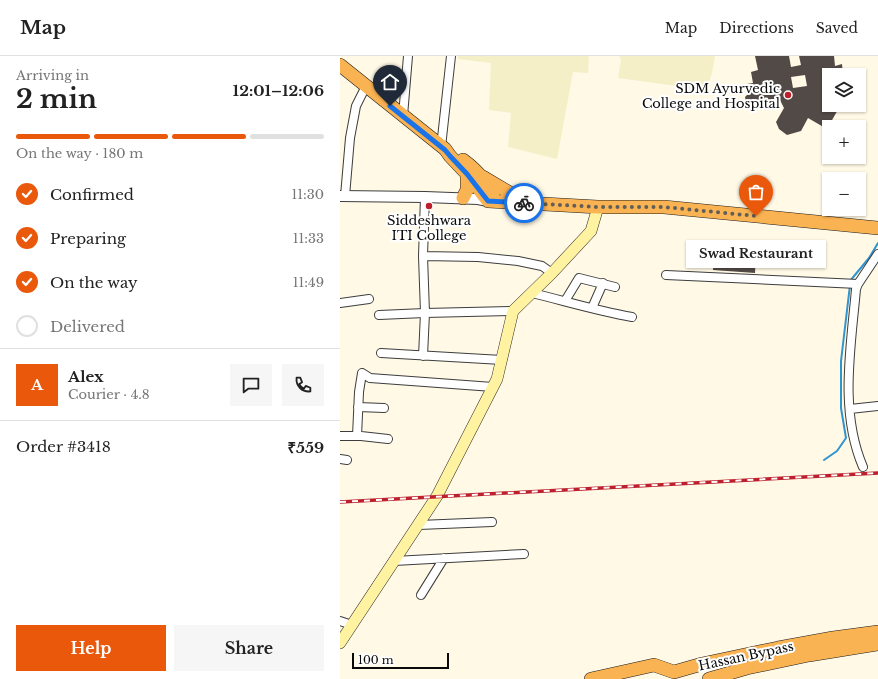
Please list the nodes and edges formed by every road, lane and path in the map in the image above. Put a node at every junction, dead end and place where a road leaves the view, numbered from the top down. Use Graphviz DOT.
graph roads {
  1 [pos="408,56"];
  2 [pos="451,56"];
  3 [pos="340,65"];
  4 [pos="366,86"];
  5 [pos="403,116"];
  6 [pos="443,148"];
  7 [pos="467,174"];
  8 [pos="481,177"];
  9 [pos="343,196"];
  10 [pos="425,196"];
  11 [pos="515,196"];
  12 [pos="463,198"];
  13 [pos="487,198"];
  14 [pos="598,207"];
  15 [pos="878,225"];
  16 [pos="878,254"];
  17 [pos="423,256"];
  18 [pos="552,273"];
  19 [pos="666,275"];
  20 [pos="603,283"];
  21 [pos="858,284"];
  22 [pos="615,286"];
  23 [pos="532,293"];
  24 [pos="369,299"];
  25 [pos="565,301"];
  26 [pos="340,303"];
  27 [pos="592,308"];
  28 [pos="513,311"];
  29 [pos="425,313"];
  30 [pos="379,315"];
  31 [pos="632,317"];
  32 [pos="381,353"];
  33 [pos="423,356"];
  34 [pos="502,360"];
  35 [pos="493,387"];
  36 [pos="878,406"];
  37 [pos="358,407"];
  38 [pos="384,408"];
  39 [pos="850,409"];
  40 [pos="340,436"];
  41 [pos="357,436"];
  42 [pos="388,439"];
  43 [pos="863,467"];
  44 [pos="492,522"];
  45 [pos="419,524"];
  46 [pos="524,554"];
  47 [pos="444,558"];
  48 [pos="394,561"];
  49 [pos="422,595"];
  50 [pos="340,621"];
  51 [pos="352,625"];
  52 [pos="878,632"];
  53 [pos="340,643"];
  54 [pos="878,644"];
  55 [pos="592,679"];
  56 [pos="709,679"];
  1 -- 5 [label="street"];
  2 -- 6 [label="street"];
  3 -- 4 [label="highway"];
  4 -- 5 [label="highway"];
  4 -- 9 [label="street"];
  5 -- 6 [label="highway"];
  6 -- 7 [label="highway"];
  6 -- 8 [label="highway"];
  7 -- 12 [label="highway"];
  7 -- 13 [label="highway"];
  8 -- 11 [label="highway"];
  8 -- 13 [label="highway"];
  9 -- 10 [label="street"];
  10 -- 12 [label="street"];
  10 -- 17 [label="street"];
  11 -- 13 [label="highway"];
  11 -- 15 [label="highway"];
  12 -- 13 [label="street"];
  13 -- 14 [label="highway"];
  14 -- 15 [label="highway"];
  14 -- 18 [label="main road"];
  16 -- 21 [label="street"];
  17 -- 18 [label="street"];
  17 -- 29 [label="street"];
  18 -- 23 [label="main road"];
  19 -- 21 [label="street"];
  20 -- 22 [label="street"];
  20 -- 25 [label="street"];
  20 -- 27 [label="street"];
  21 -- 39 [label="street"];
  23 -- 25 [label="street"];
  23 -- 28 [label="main road"];
  24 -- 26 [label="street"];
  25 -- 27 [label="street"];
  27 -- 31 [label="street"];
  28 -- 29 [label="street"];
  28 -- 34 [label="main road"];
  29 -- 30 [label="street"];
  29 -- 33 [label="street"];
  32 -- 33 [label="street"];
  33 -- 34 [label="street"];
  34 -- 35 [label="main road"];
  35 -- 37 [label="street"];
  35 -- 45 [label="main road"];
  36 -- 39 [label="street"];
  37 -- 38 [label="street"];
  37 -- 41 [label="street"];
  39 -- 43 [label="street"];
  40 -- 41 [label="street"];
  41 -- 42 [label="street"];
  44 -- 45 [label="street"];
  45 -- 48 [label="main road"];
  46 -- 47 [label="street"];
  47 -- 48 [label="street"];
  47 -- 49 [label="street"];
  48 -- 51 [label="main road"];
  50 -- 51 [label="street"];
  51 -- 53 [label="main road"];
  52 -- 55 [label="highway, Hassan Bypass"];
  54 -- 56 [label="highway, Hassan Bypass"];
}
